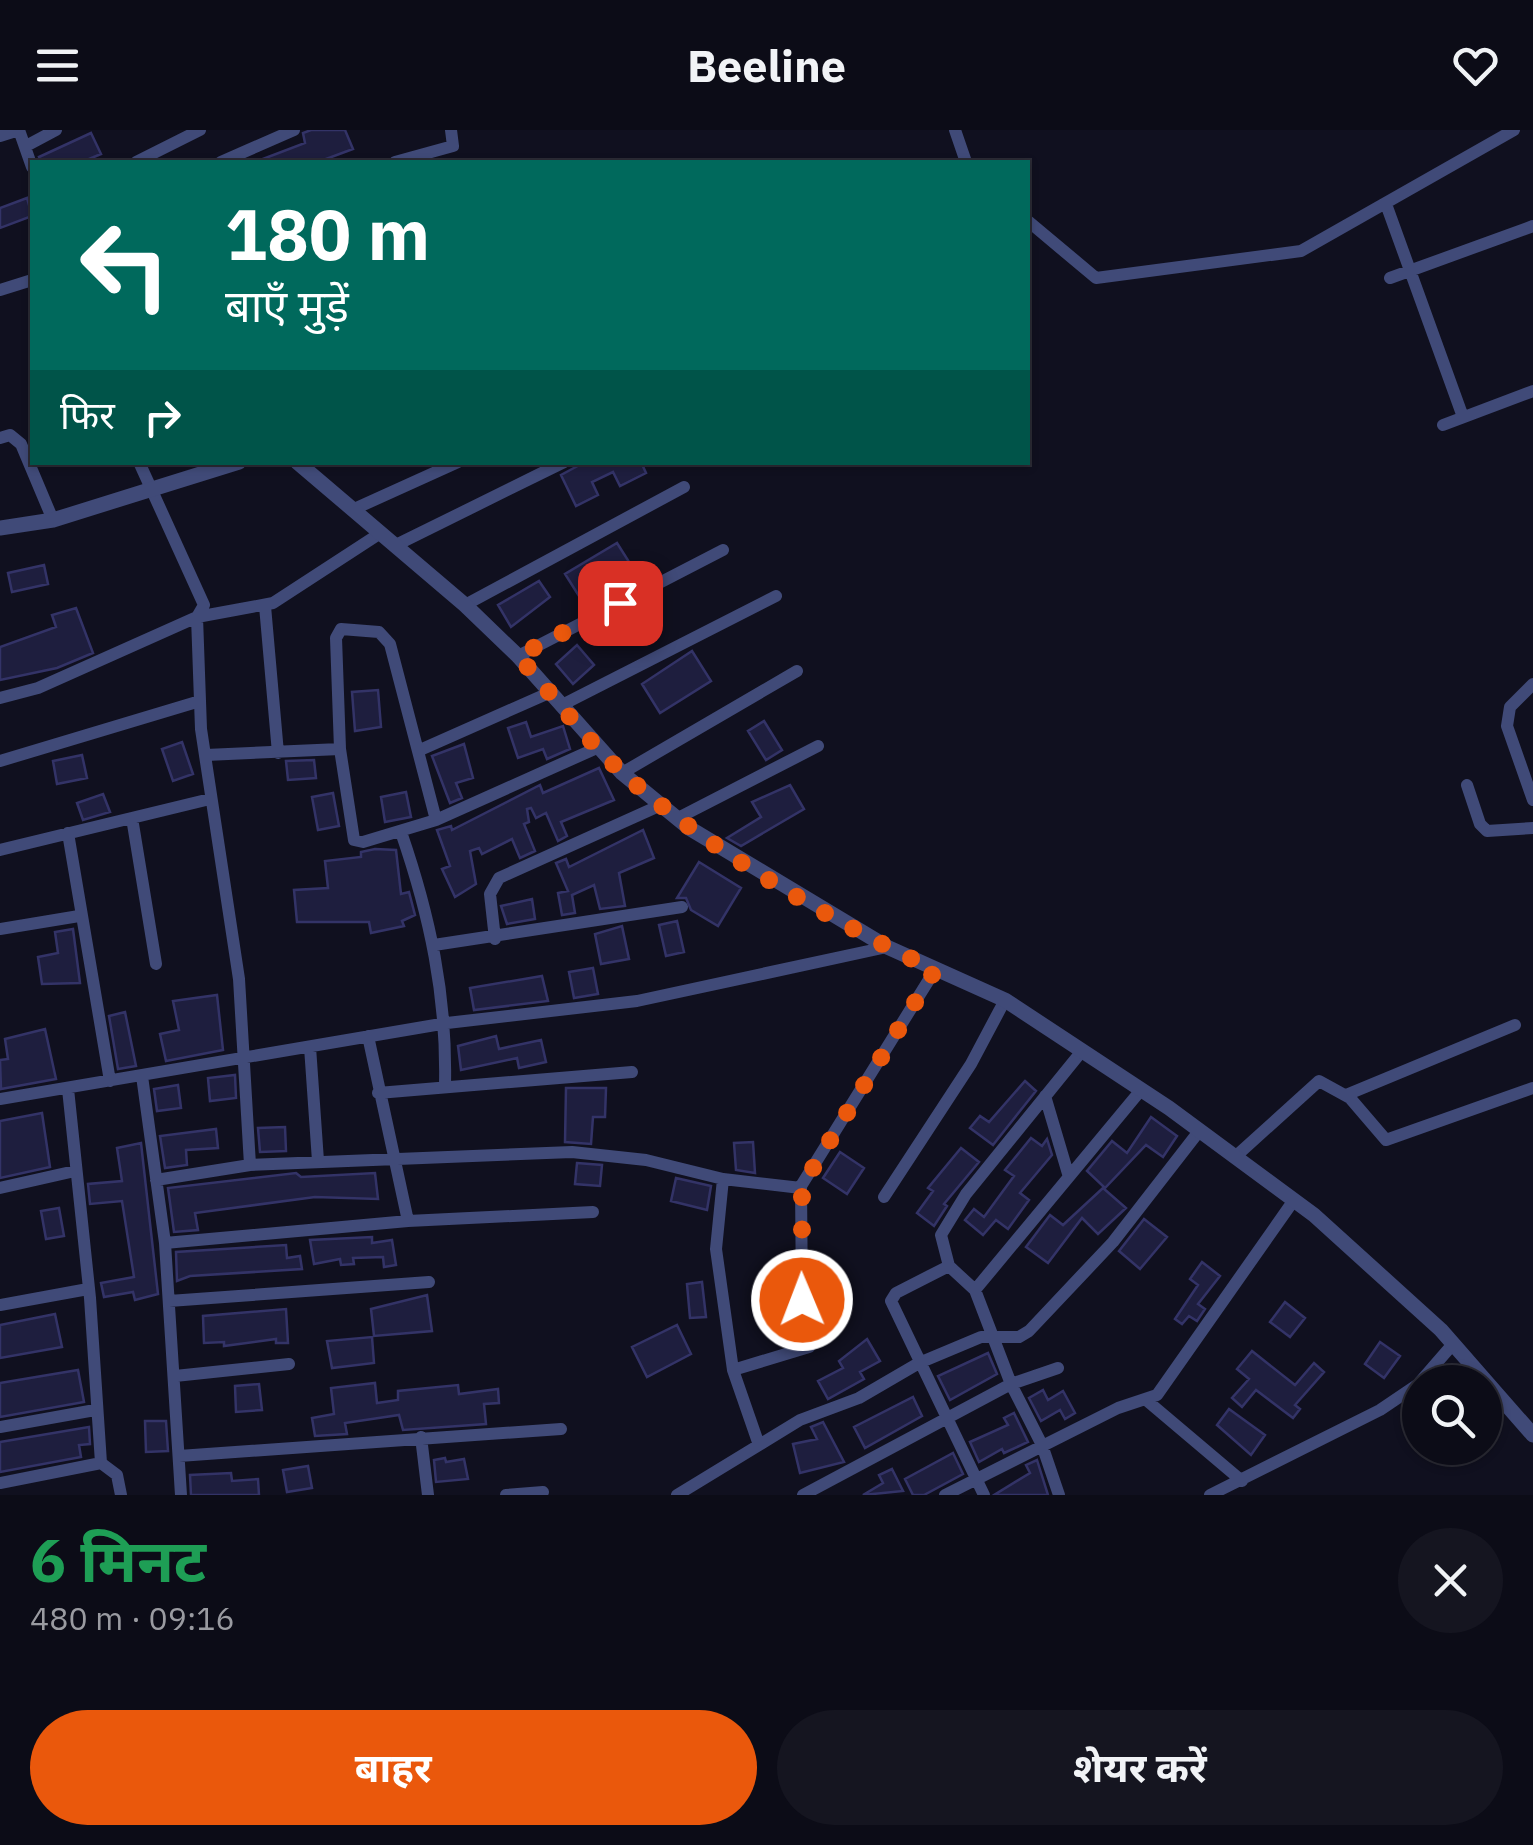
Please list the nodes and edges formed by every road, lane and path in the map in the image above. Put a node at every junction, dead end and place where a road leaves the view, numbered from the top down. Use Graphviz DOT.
graph roads {
  1 [pos="19,130"];
  2 [pos="56,130"];
  3 [pos="200,130"];
  4 [pos="294,130"];
  5 [pos="451,130"];
  6 [pos="955,130"];
  7 [pos="1514,130"];
  8 [pos="0,136"];
  9 [pos="26,146"];
  10 [pos="140,160"];
  11 [pos="226,160"];
  12 [pos="401,160"];
  13 [pos="965,160"];
  14 [pos="30,161"];
  15 [pos="1386,204"];
  16 [pos="1030,222"];
  17 [pos="1533,226"];
  18 [pos="1408,271"];
  19 [pos="1390,278"];
  20 [pos="30,281"];
  21 [pos="0,290"];
  22 [pos="1533,391"];
  23 [pos="1463,417"];
  24 [pos="1443,425"];
  25 [pos="0,438"];
  26 [pos="140,465"];
  27 [pos="229,465"];
  28 [pos="300,465"];
  29 [pos="451,465"];
  30 [pos="558,465"];
  31 [pos="684,487"];
  32 [pos="150,488"];
  33 [pos="352,510"];
  34 [pos="53,520"];
  35 [pos="0,528"];
  36 [pos="379,534"];
  37 [pos="396,545"];
  38 [pos="722,550"];
  39 [pos="776,596"];
  40 [pos="465,605"];
  41 [pos="266,606"];
  42 [pos="197,617"];
  43 [pos="518,656"];
  44 [pos="797,671"];
  45 [pos="1533,684"];
  46 [pos="0,698"];
  47 [pos="556,698"];
  48 [pos="200,700"];
  49 [pos="818,746"];
  50 [pos="598,747"];
  51 [pos="340,749"];
  52 [pos="420,750"];
  53 [pos="278,752"];
  54 [pos="206,755"];
  55 [pos="0,762"];
  56 [pos="622,772"];
  57 [pos="1467,785"];
  58 [pos="210,798"];
  59 [pos="1533,800"];
  60 [pos="660,804"];
  61 [pos="132,818"];
  62 [pos="678,818"];
  63 [pos="436,820"];
  64 [pos="1533,828"];
  65 [pos="401,832"];
  66 [pos="68,833"];
  67 [pos="0,850"];
  68 [pos="682,908"];
  69 [pos="79,916"];
  70 [pos="0,929"];
  71 [pos="494,939"];
  72 [pos="434,945"];
  73 [pos="886,947"];
  74 [pos="156,964"];
  75 [pos="935,970"];
  76 [pos="1004,1000"];
  77 [pos="446,1022"];
  78 [pos="1515,1024"];
  79 [pos="368,1036"];
  80 [pos="310,1046"];
  81 [pos="1082,1051"];
  82 [pos="242,1056"];
  83 [pos="632,1072"];
  84 [pos="142,1076"];
  85 [pos="110,1081"];
  86 [pos="445,1085"];
  87 [pos="1533,1088"];
  88 [pos="68,1089"];
  89 [pos="1141,1090"];
  90 [pos="378,1093"];
  91 [pos="1346,1095"];
  92 [pos="1045,1096"];
  93 [pos="0,1098"];
  94 [pos="1200,1130"];
  95 [pos="396,1157"];
  96 [pos="1236,1157"];
  97 [pos="318,1160"];
  98 [pos="250,1164"];
  99 [pos="75,1172"];
  100 [pos="1068,1177"];
  101 [pos="723,1179"];
  102 [pos="156,1180"];
  103 [pos="0,1188"];
  104 [pos="801,1188"];
  105 [pos="884,1197"];
  106 [pos="1294,1200"];
  107 [pos="592,1212"];
  108 [pos="408,1221"];
  109 [pos="165,1244"];
  110 [pos="949,1266"];
  111 [pos="429,1282"];
  112 [pos="88,1289"];
  113 [pos="975,1290"];
  114 [pos="169,1301"];
  115 [pos="0,1305"];
  116 [pos="995,1336"];
  117 [pos="1453,1344"];
  118 [pos="919,1363"];
  119 [pos="289,1364"];
  120 [pos="1435,1365"];
  121 [pos="1058,1368"];
  122 [pos="733,1370"];
  123 [pos="175,1376"];
  124 [pos="1011,1384"];
  125 [pos="1402,1397"];
  126 [pos="1145,1400"];
  127 [pos="95,1410"];
  128 [pos="947,1418"];
  129 [pos="0,1427"];
  130 [pos="561,1429"];
  131 [pos="1533,1435"];
  132 [pos="422,1437"];
  133 [pos="759,1445"];
  134 [pos="1042,1445"];
  135 [pos="179,1456"];
  136 [pos="101,1464"];
  137 [pos="976,1480"];
  138 [pos="1242,1481"];
  139 [pos="0,1483"];
  140 [pos="543,1492"];
  141 [pos="121,1495"];
  142 [pos="181,1495"];
  143 [pos="428,1495"];
  144 [pos="506,1495"];
  145 [pos="677,1495"];
  146 [pos="803,1495"];
  147 [pos="945,1495"];
  148 [pos="984,1495"];
  149 [pos="1059,1495"];
  150 [pos="1210,1495"];
  1 -- 8 [label="street"];
  1 -- 9 [label="street"];
  2 -- 9 [label="street"];
  3 -- 10 [label="street"];
  4 -- 11 [label="street"];
  5 -- 12 [label="street"];
  6 -- 13 [label="street"];
  7 -- 15 [label="street"];
  9 -- 14 [label="street"];
  15 -- 16 [label="street"];
  15 -- 18 [label="street"];
  17 -- 18 [label="street"];
  18 -- 19 [label="street"];
  18 -- 23 [label="street"];
  20 -- 21 [label="street"];
  22 -- 23 [label="street"];
  23 -- 24 [label="street"];
  25 -- 34 [label="street"];
  26 -- 32 [label="street"];
  27 -- 32 [label="street"];
  28 -- 33 [label="street"];
  29 -- 33 [label="street"];
  30 -- 37 [label="street"];
  31 -- 40 [label="street"];
  32 -- 34 [label="street"];
  32 -- 42 [label="street"];
  33 -- 36 [label="street"];
  34 -- 35 [label="street"];
  36 -- 37 [label="street"];
  36 -- 41 [label="street"];
  37 -- 40 [label="street"];
  38 -- 43 [label="street"];
  39 -- 47 [label="street"];
  40 -- 43 [label="street"];
  41 -- 42 [label="street"];
  41 -- 53 [label="street"];
  42 -- 46 [label="street"];
  42 -- 48 [label="street"];
  43 -- 47 [label="street"];
  44 -- 56 [label="street"];
  45 -- 59 [label="street"];
  47 -- 50 [label="street"];
  47 -- 52 [label="street"];
  48 -- 54 [label="street"];
  48 -- 55 [label="street"];
  49 -- 62 [label="street"];
  50 -- 56 [label="street"];
  50 -- 63 [label="street"];
  51 -- 52 [label="street"];
  51 -- 53 [label="street"];
  51 -- 65 [label="street"];
  52 -- 63 [label="street"];
  53 -- 54 [label="street"];
  54 -- 58 [label="street"];
  56 -- 60 [label="street"];
  57 -- 64 [label="street"];
  58 -- 61 [label="street"];
  58 -- 82 [label="street"];
  60 -- 62 [label="street"];
  60 -- 71 [label="street"];
  61 -- 66 [label="street"];
  61 -- 74 [label="street"];
  62 -- 73 [label="street"];
  63 -- 65 [label="street"];
  65 -- 72 [label="street"];
  66 -- 67 [label="street"];
  66 -- 69 [label="street"];
  68 -- 71 [label="street"];
  69 -- 70 [label="street"];
  69 -- 85 [label="street"];
  71 -- 72 [label="street"];
  72 -- 77 [label="street"];
  73 -- 75 [label="street"];
  73 -- 77 [label="street"];
  75 -- 76 [label="street"];
  75 -- 104 [label="street"];
  76 -- 81 [label="street"];
  76 -- 105 [label="street"];
  77 -- 79 [label="street"];
  77 -- 86 [label="street"];
  78 -- 91 [label="street"];
  79 -- 80 [label="street"];
  79 -- 90 [label="street"];
  80 -- 82 [label="street"];
  80 -- 97 [label="street"];
  81 -- 89 [label="street"];
  81 -- 92 [label="street"];
  82 -- 84 [label="street"];
  82 -- 98 [label="street"];
  83 -- 86 [label="street"];
  84 -- 85 [label="street"];
  84 -- 102 [label="street"];
  85 -- 88 [label="street"];
  86 -- 90 [label="street"];
  87 -- 91 [label="street"];
  88 -- 93 [label="street"];
  88 -- 99 [label="street"];
  89 -- 94 [label="street"];
  89 -- 100 [label="street"];
  90 -- 95 [label="street"];
  91 -- 96 [label="street"];
  92 -- 100 [label="street"];
  92 -- 110 [label="street"];
  94 -- 96 [label="street"];
  94 -- 116 [label="street"];
  95 -- 97 [label="street"];
  95 -- 101 [label="street"];
  95 -- 108 [label="street"];
  96 -- 106 [label="street"];
  97 -- 98 [label="street"];
  98 -- 102 [label="street"];
  99 -- 103 [label="street"];
  99 -- 112 [label="street"];
  100 -- 113 [label="street"];
  101 -- 104 [label="street"];
  101 -- 122 [label="street"];
  102 -- 109 [label="street"];
  104 -- 122 [label="street"];
  106 -- 117 [label="street"];
  106 -- 126 [label="street"];
  107 -- 108 [label="street"];
  108 -- 109 [label="street"];
  109 -- 114 [label="street"];
  110 -- 113 [label="street"];
  110 -- 118 [label="street"];
  111 -- 114 [label="street"];
  112 -- 115 [label="street"];
  112 -- 127 [label="street"];
  113 -- 116 [label="street"];
  114 -- 123 [label="street"];
  116 -- 118 [label="street"];
  116 -- 124 [label="street"];
  117 -- 120 [label="street"];
  117 -- 131 [label="street"];
  118 -- 128 [label="street"];
  118 -- 133 [label="street"];
  119 -- 123 [label="street"];
  121 -- 124 [label="street"];
  122 -- 133 [label="street"];
  123 -- 135 [label="street"];
  124 -- 128 [label="street"];
  124 -- 134 [label="street"];
  125 -- 138 [label="street"];
  126 -- 134 [label="street"];
  126 -- 138 [label="street"];
  127 -- 129 [label="street"];
  127 -- 136 [label="street"];
  128 -- 137 [label="street"];
  128 -- 146 [label="street"];
  130 -- 132 [label="street"];
  132 -- 135 [label="street"];
  132 -- 143 [label="street"];
  133 -- 145 [label="street"];
  134 -- 137 [label="street"];
  134 -- 149 [label="street"];
  135 -- 142 [label="street"];
  136 -- 139 [label="street"];
  136 -- 141 [label="street"];
  137 -- 147 [label="street"];
  137 -- 148 [label="street"];
  138 -- 150 [label="street"];
  140 -- 144 [label="street"];
}
